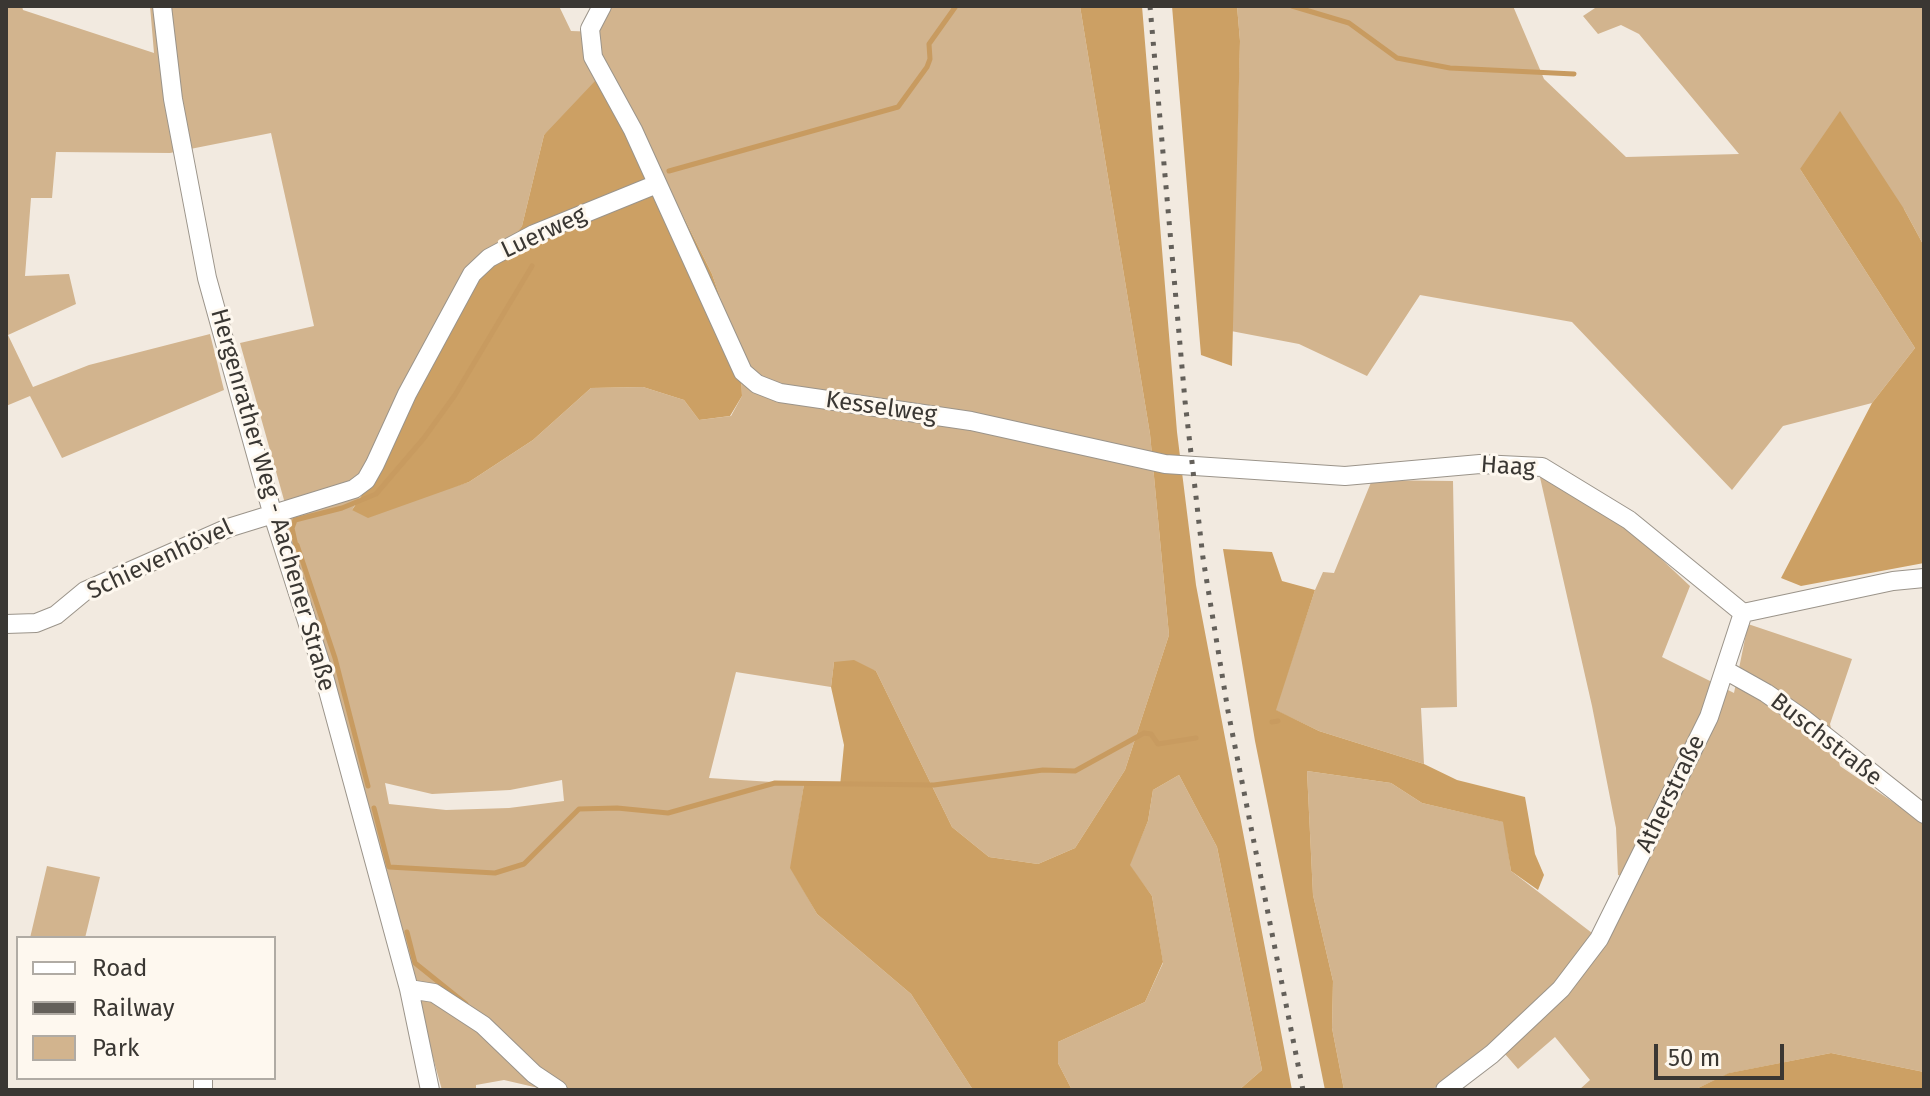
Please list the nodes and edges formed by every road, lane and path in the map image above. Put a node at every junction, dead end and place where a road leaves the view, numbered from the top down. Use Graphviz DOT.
graph roads {
  1 [pos="162,6"];
  2 [pos="602,6"];
  3 [pos="657,184"];
  4 [pos="1226,467"];
  5 [pos="272,512"];
  6 [pos="1924,578"];
  7 [pos="1743,613"];
  8 [pos="6,624"];
  9 [pos="1725,670"];
  10 [pos="1924,814"];
  11 [pos="409,989"];
  12 [pos="430,1090"];
  13 [pos="558,1090"];
  14 [pos="1445,1090"];
  1 -- 5 [label="street, Hergenrather Weg - Aachener Straße"];
  2 -- 3 [label="street"];
  3 -- 4 [label="street, Kesselweg"];
  3 -- 5 [label="street, Luerweg"];
  4 -- 7 [label="street, Haag"];
  5 -- 8 [label="street, Schievenhövel"];
  5 -- 11 [label="street, Hergenrather Weg - Aachener Straße"];
  6 -- 7 [label="street"];
  7 -- 9 [label="street, Atherstraße"];
  9 -- 10 [label="street, Buschstraße"];
  9 -- 14 [label="street, Atherstraße"];
  11 -- 12 [label="street, Hergenrather Weg - Aachener Straße"];
  11 -- 13 [label="street"];
}
